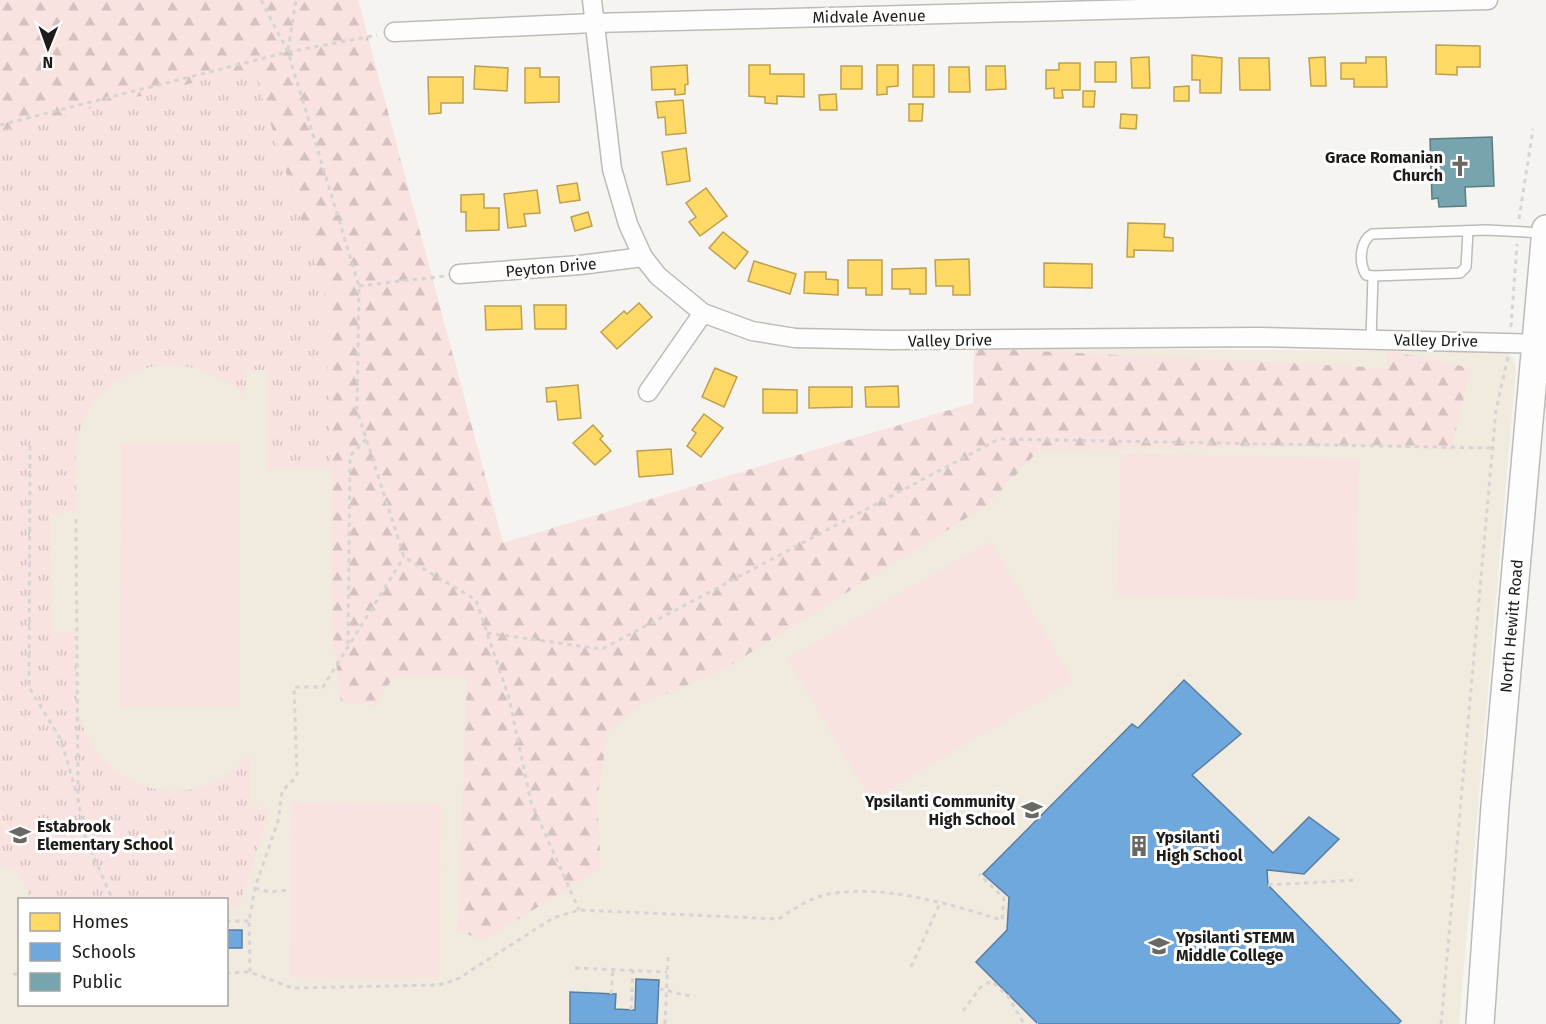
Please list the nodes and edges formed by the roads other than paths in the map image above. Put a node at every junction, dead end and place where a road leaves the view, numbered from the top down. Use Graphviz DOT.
graph roads {
  1 [pos="592,0"];
  2 [pos="1488,0"];
  3 [pos="594,23"];
  4 [pos="394,32"];
  5 [pos="1546,229"];
  6 [pos="1468,231"];
  7 [pos="1546,234"];
  8 [pos="643,257"];
  9 [pos="459,274"];
  10 [pos="1373,276"];
  11 [pos="703,313"];
  12 [pos="1371,339"];
  13 [pos="1531,343"];
  14 [pos="648,392"];
  15 [pos="1480,1024"];
  1 -- 3 [label="street, Valley Drive"];
  2 -- 3 [label="street, Midvale Avenue"];
  3 -- 4 [label="street, Midvale Avenue"];
  3 -- 8 [label="street, Valley Drive"];
  5 -- 7 [label="main road, North Hewitt Road"];
  6 -- 7 [label="lane"];
  6 -- 10 [label="lane"];
  6 -- 10 [label="lane"];
  7 -- 13 [label="main road, North Hewitt Road"];
  8 -- 9 [label="street, Peyton Drive"];
  8 -- 11 [label="street, Valley Drive"];
  10 -- 12 [label="lane"];
  11 -- 12 [label="street, Valley Drive"];
  11 -- 14 [label="street"];
  12 -- 13 [label="street, Valley Drive"];
  13 -- 15 [label="main road, North Hewitt Road"];
}
